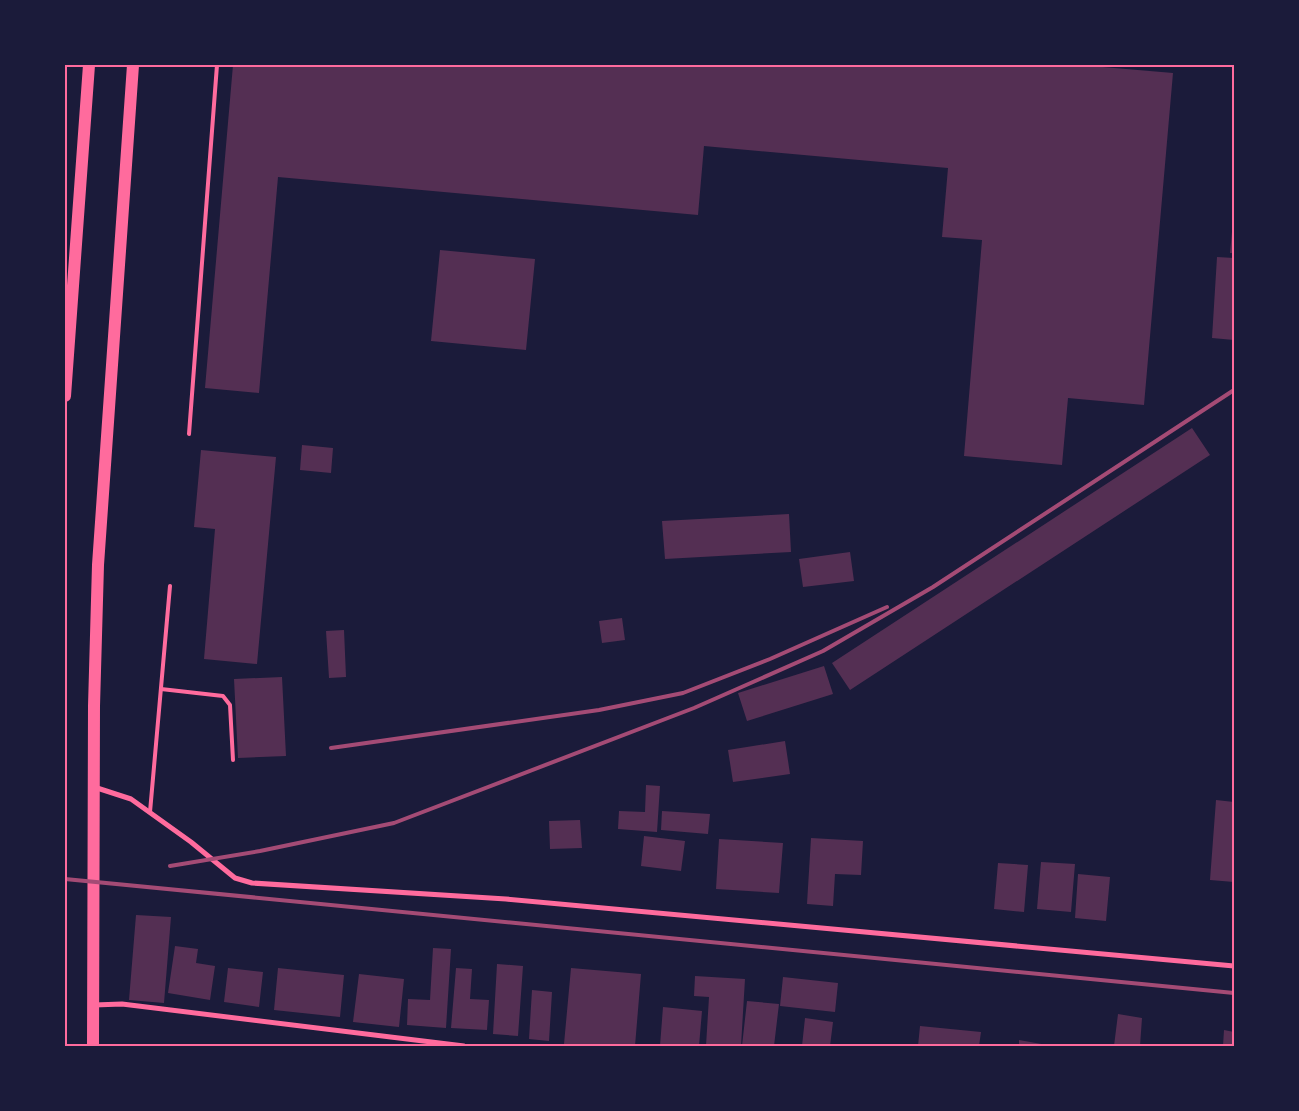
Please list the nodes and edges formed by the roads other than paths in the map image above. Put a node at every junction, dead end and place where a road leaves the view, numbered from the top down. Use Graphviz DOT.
graph roads {
  1 [pos="89,65"];
  2 [pos="133,65"];
  3 [pos="217,65"];
  4 [pos="65,396"];
  5 [pos="189,434"];
  6 [pos="170,586"];
  7 [pos="161,689"];
  8 [pos="233,760"];
  9 [pos="94,786"];
  10 [pos="150,812"];
  11 [pos="1234,966"];
  12 [pos="93,1004"];
  13 [pos="414,1043"];
  14 [pos="93,1046"];
  15 [pos="464,1046"];
  1 -- 4 [label="main road"];
  2 -- 9 [label="main road"];
  3 -- 5 [label="lane"];
  6 -- 7 [label="lane"];
  7 -- 8 [label="lane"];
  7 -- 10 [label="lane"];
  9 -- 10 [label="street"];
  9 -- 12 [label="main road"];
  10 -- 11 [label="street"];
  12 -- 13 [label="street"];
  12 -- 14 [label="main road"];
  13 -- 15 [label="street"];
}
